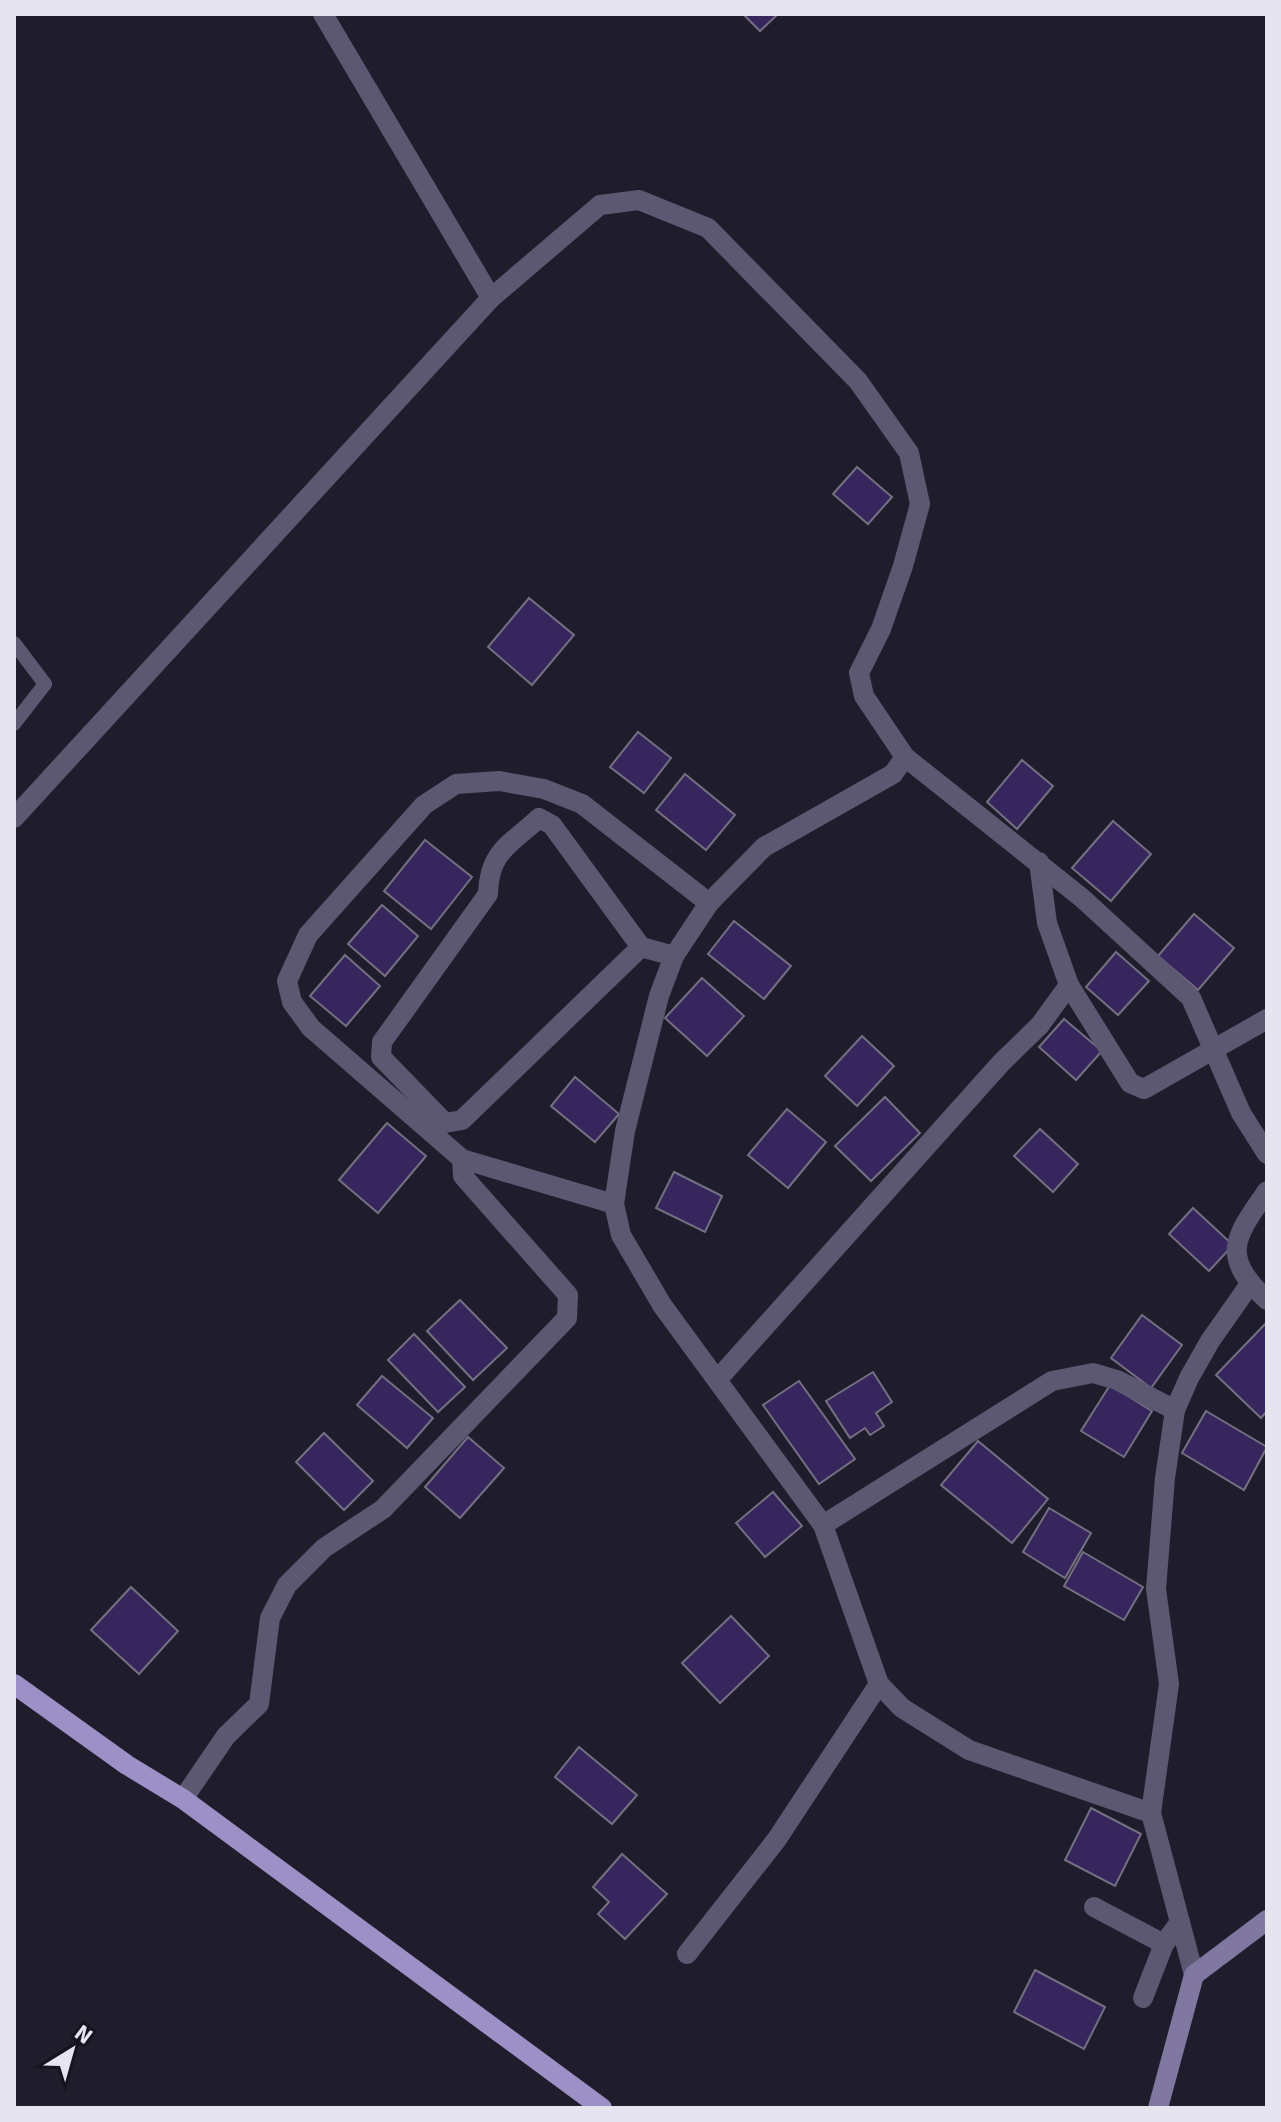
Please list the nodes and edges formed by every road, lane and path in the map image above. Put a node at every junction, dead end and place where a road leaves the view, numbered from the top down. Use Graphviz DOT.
graph roads {
  1 [pos="323,14"];
  2 [pos="491,298"];
  3 [pos="14,643"];
  4 [pos="14,724"];
  5 [pos="905,757"];
  6 [pos="14,818"];
  7 [pos="1039,862"];
  8 [pos="709,903"];
  9 [pos="641,947"];
  10 [pos="674,956"];
  11 [pos="1069,985"];
  12 [pos="1267,1019"];
  13 [pos="1215,1050"];
  14 [pos="1267,1154"];
  15 [pos="462,1159"];
  16 [pos="1267,1191"];
  17 [pos="614,1204"];
  18 [pos="1250,1284"];
  19 [pos="1267,1300"];
  20 [pos="717,1380"];
  21 [pos="1175,1410"];
  22 [pos="823,1525"];
  23 [pos="14,1684"];
  24 [pos="879,1684"];
  25 [pos="183,1799"];
  26 [pos="1151,1813"];
  27 [pos="1094,1907"];
  28 [pos="1267,1920"];
  29 [pos="1180,1922"];
  30 [pos="1164,1944"];
  31 [pos="687,1954"];
  32 [pos="1194,1975"];
  33 [pos="1143,1998"];
  34 [pos="602,2108"];
  35 [pos="1158,2108"];
  1 -- 2 [label="street"];
  2 -- 5 [label="street"];
  2 -- 6 [label="street"];
  3 -- 4 [label="lane"];
  5 -- 7 [label="street"];
  5 -- 8 [label="street"];
  7 -- 11 [label="street"];
  7 -- 13 [label="street"];
  8 -- 10 [label="street"];
  8 -- 15 [label="street"];
  9 -- 9 [label="street"];
  9 -- 10 [label="street"];
  10 -- 17 [label="street"];
  11 -- 13 [label="street"];
  11 -- 20 [label="street"];
  12 -- 13 [label="street"];
  13 -- 14 [label="street"];
  15 -- 17 [label="street"];
  15 -- 25 [label="street"];
  16 -- 18 [label="street"];
  17 -- 20 [label="street"];
  18 -- 19 [label="street"];
  18 -- 21 [label="street"];
  20 -- 22 [label="street"];
  21 -- 22 [label="street"];
  21 -- 26 [label="street"];
  22 -- 24 [label="street"];
  23 -- 25 [label="main road"];
  24 -- 26 [label="street"];
  24 -- 31 [label="street"];
  25 -- 34 [label="main road"];
  26 -- 29 [label="street"];
  27 -- 30 [label="street"];
  28 -- 32 [label="main road"];
  29 -- 30 [label="street"];
  29 -- 32 [label="street"];
  30 -- 33 [label="street"];
  32 -- 35 [label="main road"];
}
